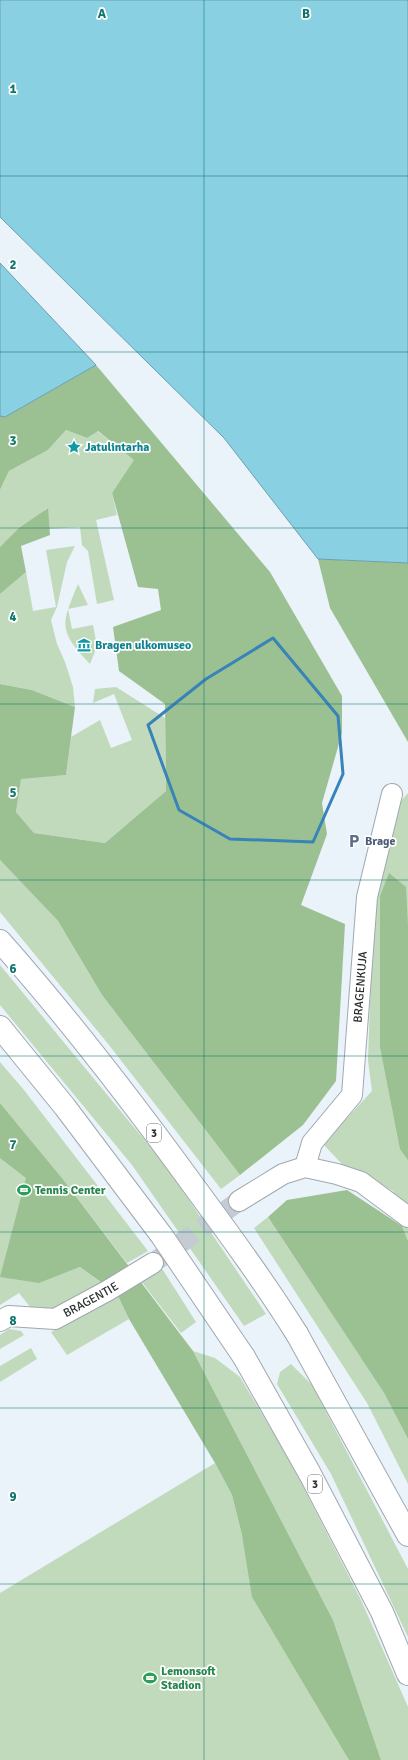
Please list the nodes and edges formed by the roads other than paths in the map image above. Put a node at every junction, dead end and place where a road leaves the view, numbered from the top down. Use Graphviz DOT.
graph roads {
  1 [pos="392,794"];
  2 [pos="0,941"];
  3 [pos="0,1027"];
  4 [pos="305,1168"];
  5 [pos="239,1201"];
  6 [pos="408,1217"];
  7 [pos="153,1263"];
  8 [pos="0,1321"];
  9 [pos="408,1535"];
  10 [pos="408,1674"];
  1 -- 4 [label="street, BRAGENKUJA"];
  2 -- 9 [label="highway, 3"];
  3 -- 10 [label="highway, 3"];
  4 -- 5 [label="street"];
  4 -- 6 [label="street"];
  7 -- 8 [label="street, BRAGENTIE"];
}
